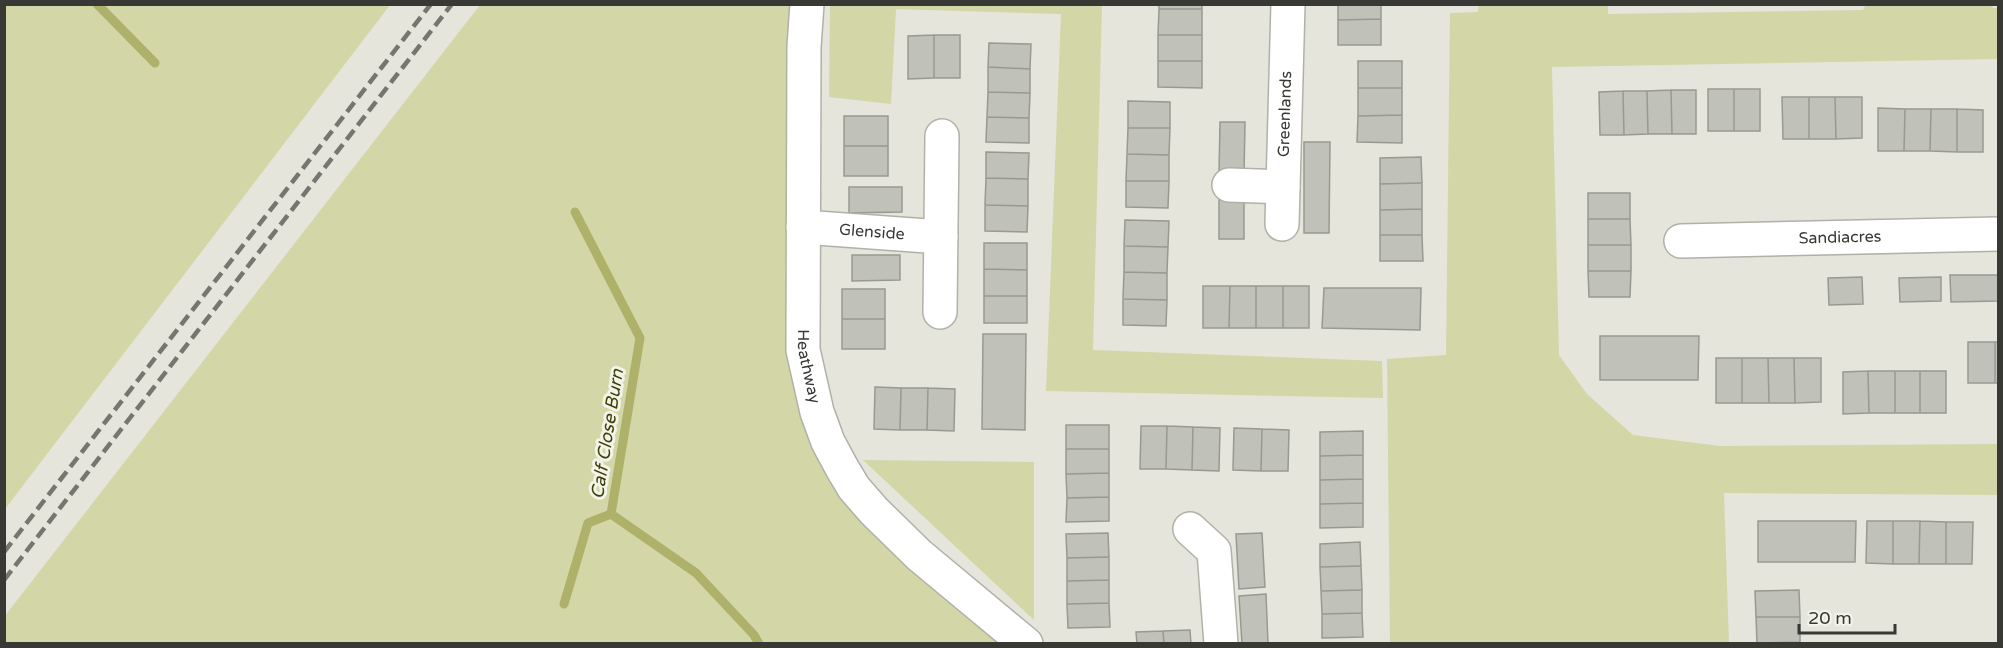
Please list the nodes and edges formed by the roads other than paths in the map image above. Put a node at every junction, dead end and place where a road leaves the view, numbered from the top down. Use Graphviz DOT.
graph roads {
  1 [pos="807,4"];
  2 [pos="1288,4"];
  3 [pos="942,136"];
  4 [pos="1229,185"];
  5 [pos="1283,187"];
  6 [pos="1282,224"];
  7 [pos="803,227"];
  8 [pos="1998,234"];
  9 [pos="941,237"];
  10 [pos="1681,241"];
  11 [pos="940,312"];
  12 [pos="1190,529"];
  13 [pos="1026,644"];
  14 [pos="1221,644"];
  1 -- 7 [label="street, Heathway"];
  2 -- 5 [label="street, Greenlands"];
  3 -- 9 [label="street"];
  4 -- 5 [label="street"];
  5 -- 6 [label="street, Greenlands"];
  7 -- 9 [label="street, Glenside"];
  7 -- 13 [label="street, Heathway"];
  8 -- 10 [label="street, Sandiacres"];
  9 -- 11 [label="street"];
  12 -- 14 [label="street"];
}
